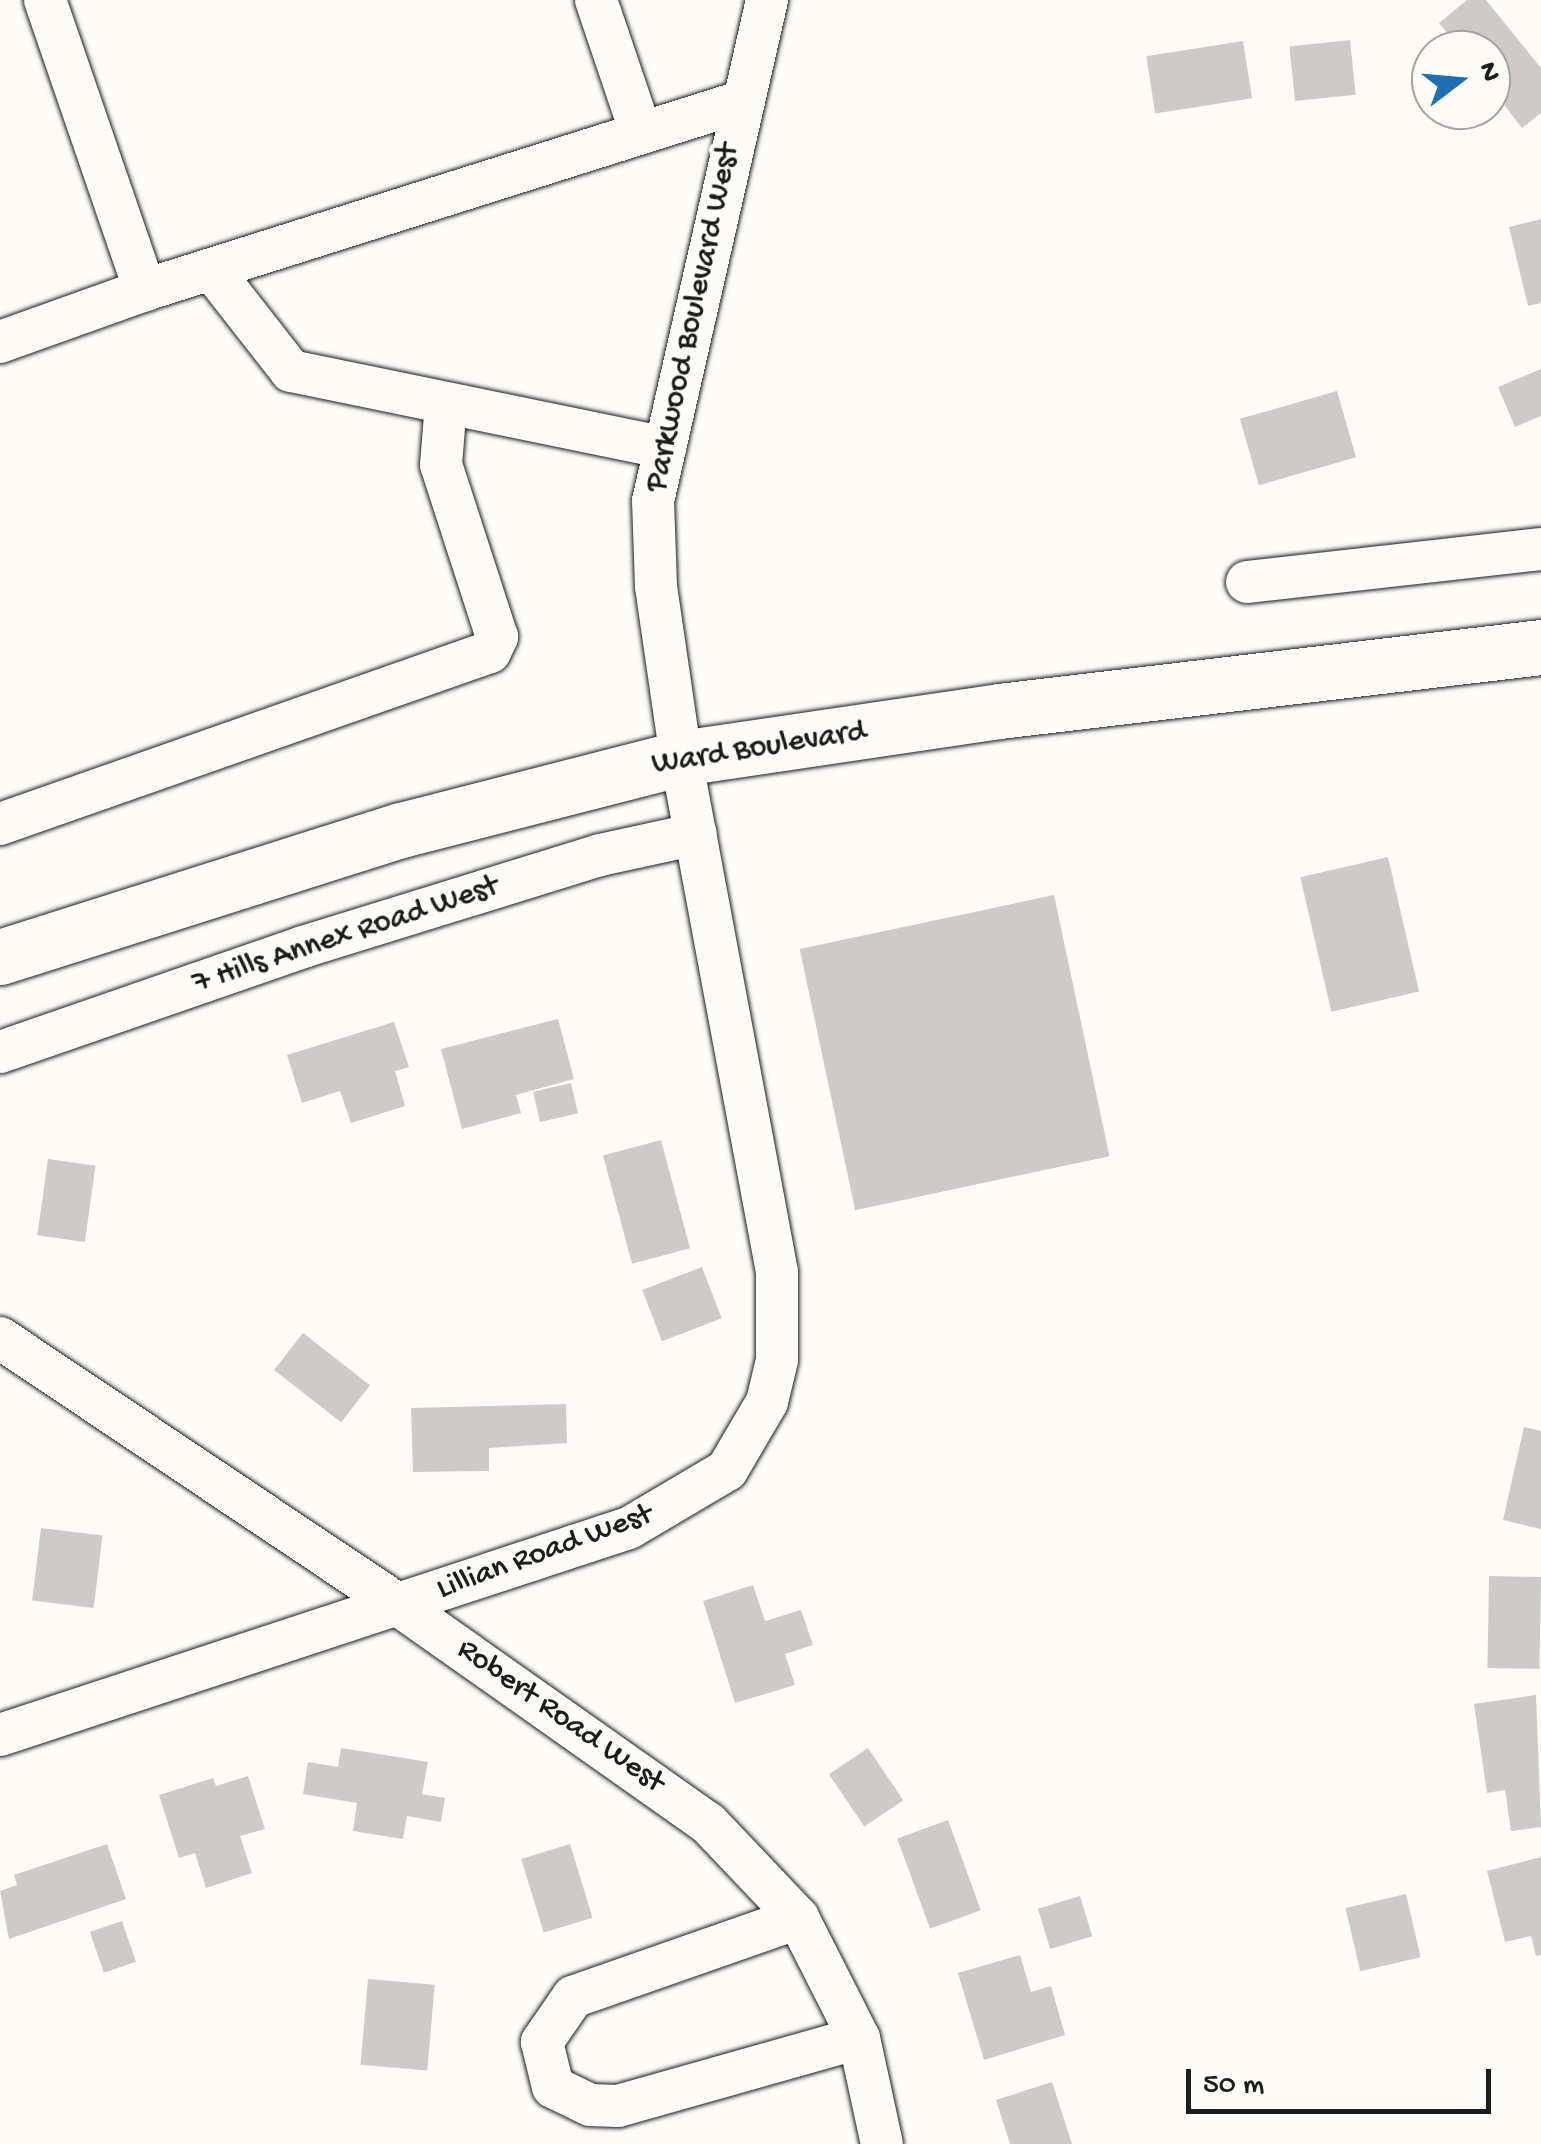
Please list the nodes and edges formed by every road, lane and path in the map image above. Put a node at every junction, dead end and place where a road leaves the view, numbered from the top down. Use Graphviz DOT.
graph roads {
  1 [pos="44,0"];
  2 [pos="596,0"];
  3 [pos="767,0"];
  4 [pos="740,102"];
  5 [pos="641,134"];
  6 [pos="212,270"];
  7 [pos="145,290"];
  8 [pos="0,342"];
  9 [pos="446,403"];
  10 [pos="665,448"];
  11 [pos="1541,549"];
  12 [pos="1247,582"];
  13 [pos="1541,647"];
  14 [pos="681,758"];
  15 [pos="0,824"];
  16 [pos="696,834"];
  17 [pos="0,957"];
  18 [pos="0,1052"];
  19 [pos="0,1338"];
  20 [pos="400,1606"];
  21 [pos="0,1736"];
  22 [pos="798,1918"];
  23 [pos="859,2038"];
  24 [pos="882,2144"];
  1 -- 7 [label="street"];
  2 -- 5 [label="street"];
  3 -- 4 [label="street, Parkwood Boulevard West"];
  4 -- 5 [label="street"];
  4 -- 10 [label="street, Parkwood Boulevard West"];
  5 -- 6 [label="street"];
  6 -- 7 [label="street"];
  6 -- 9 [label="street"];
  7 -- 8 [label="street"];
  9 -- 10 [label="street"];
  9 -- 15 [label="street"];
  10 -- 14 [label="street, Parkwood Boulevard West"];
  11 -- 12 [label="street"];
  13 -- 14 [label="main road, Ward Boulevard"];
  14 -- 16 [label="street, Lillian Road West"];
  14 -- 17 [label="main road, Ward Boulevard"];
  16 -- 18 [label="street, 7 Hills Annex Road West"];
  16 -- 20 [label="street, Lillian Road West"];
  19 -- 20 [label="street, Robert Road West"];
  20 -- 21 [label="street, Lillian Road West"];
  20 -- 22 [label="street, Robert Road West"];
  22 -- 23 [label="street, Robert Road West"];
  22 -- 23 [label="street"];
  23 -- 24 [label="street, Robert Road West"];
}
